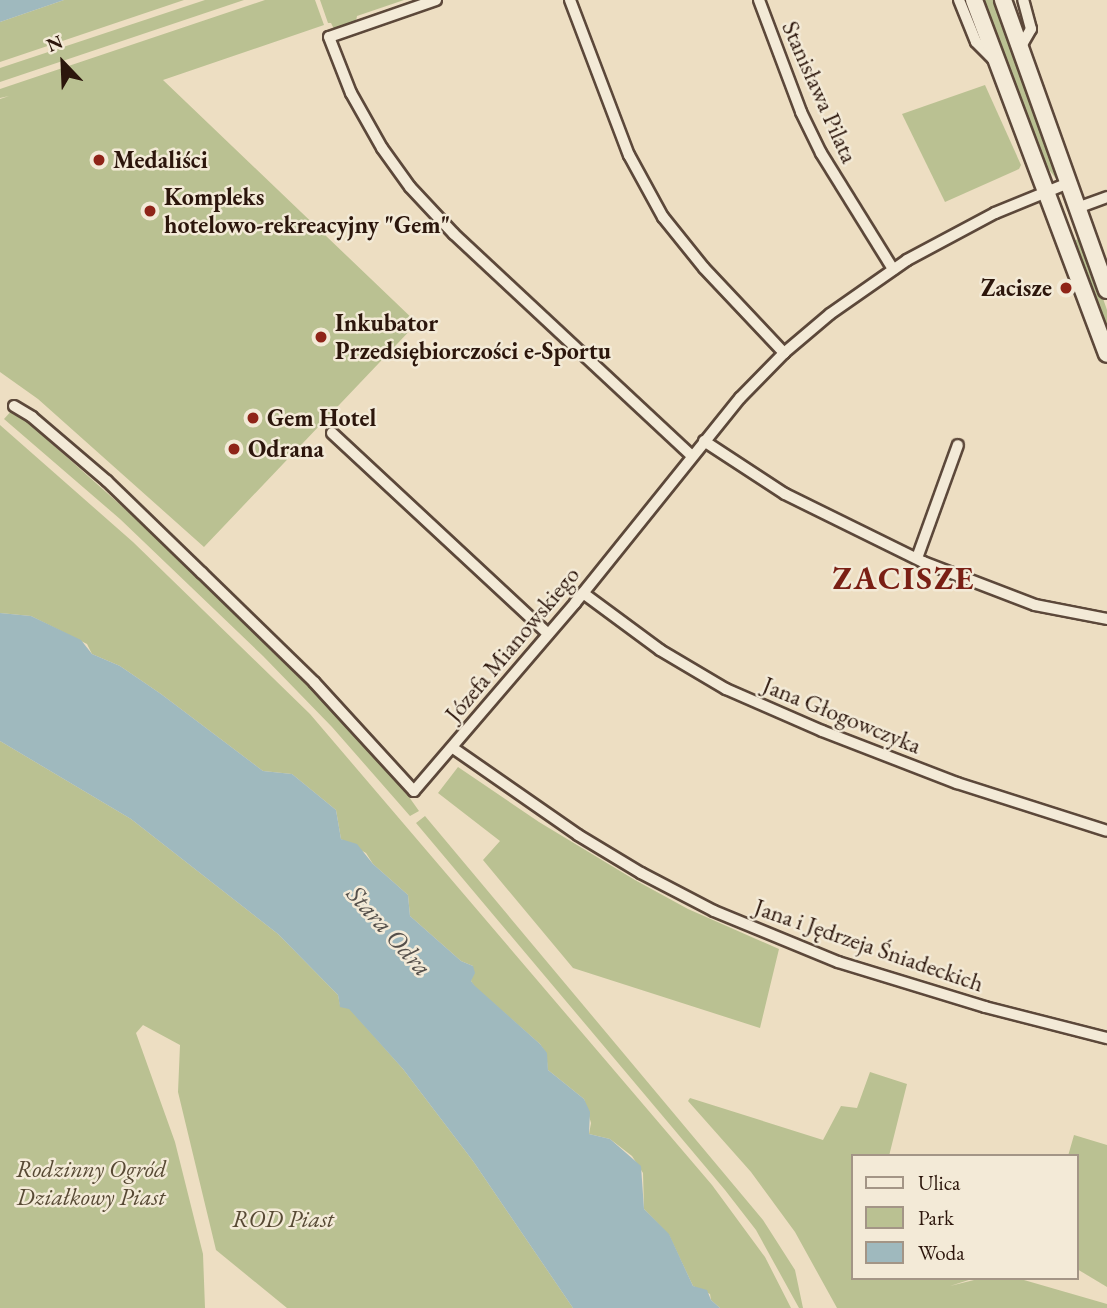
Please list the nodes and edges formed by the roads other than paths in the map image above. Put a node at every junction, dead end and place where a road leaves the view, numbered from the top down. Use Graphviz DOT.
graph roads {
  1 [pos="436,0"];
  2 [pos="570,0"];
  3 [pos="759,0"];
  4 [pos="959,0"];
  5 [pos="974,0"];
  6 [pos="1003,0"];
  7 [pos="1023,2"];
  8 [pos="1020,48"];
  9 [pos="1000,66"];
  10 [pos="1068,183"];
  11 [pos="1047,191"];
  12 [pos="1107,197"];
  13 [pos="1077,208"];
  14 [pos="893,269"];
  15 [pos="1107,290"];
  16 [pos="784,353"];
  17 [pos="1107,354"];
  18 [pos="14,406"];
  19 [pos="332,433"];
  20 [pos="704,441"];
  21 [pos="958,445"];
  22 [pos="692,456"];
  23 [pos="917,558"];
  24 [pos="583,593"];
  25 [pos="1107,619"];
  26 [pos="548,634"];
  27 [pos="453,748"];
  28 [pos="1107,831"];
  29 [pos="1107,1038"];
  1 -- 22 [label="street"];
  2 -- 16 [label="street"];
  3 -- 14 [label="street, Stanisława Pilata"];
  4 -- 9 [label="street"];
  5 -- 9 [label="main road"];
  6 -- 8 [label="main road"];
  7 -- 8 [label="street"];
  8 -- 10 [label="main road"];
  9 -- 11 [label="main road"];
  10 -- 11 [label="street, Józefa Mianowskiego"];
  10 -- 13 [label="main road"];
  11 -- 14 [label="street, Józefa Mianowskiego"];
  11 -- 17 [label="main road"];
  12 -- 13 [label="street"];
  13 -- 15 [label="main road"];
  14 -- 16 [label="street, Józefa Mianowskiego"];
  16 -- 20 [label="street, Józefa Mianowskiego"];
  18 -- 27 [label="street, Józefa Mianowskiego"];
  19 -- 26 [label="street"];
  20 -- 22 [label="street, Józefa Mianowskiego"];
  20 -- 23 [label="street"];
  21 -- 23 [label="street"];
  22 -- 24 [label="street, Józefa Mianowskiego"];
  23 -- 25 [label="street"];
  24 -- 26 [label="street, Józefa Mianowskiego"];
  24 -- 28 [label="street, Jana Głogowczyka"];
  26 -- 27 [label="street, Józefa Mianowskiego"];
  27 -- 29 [label="street, Jana i Jędrzeja Śniadeckich"];
}
